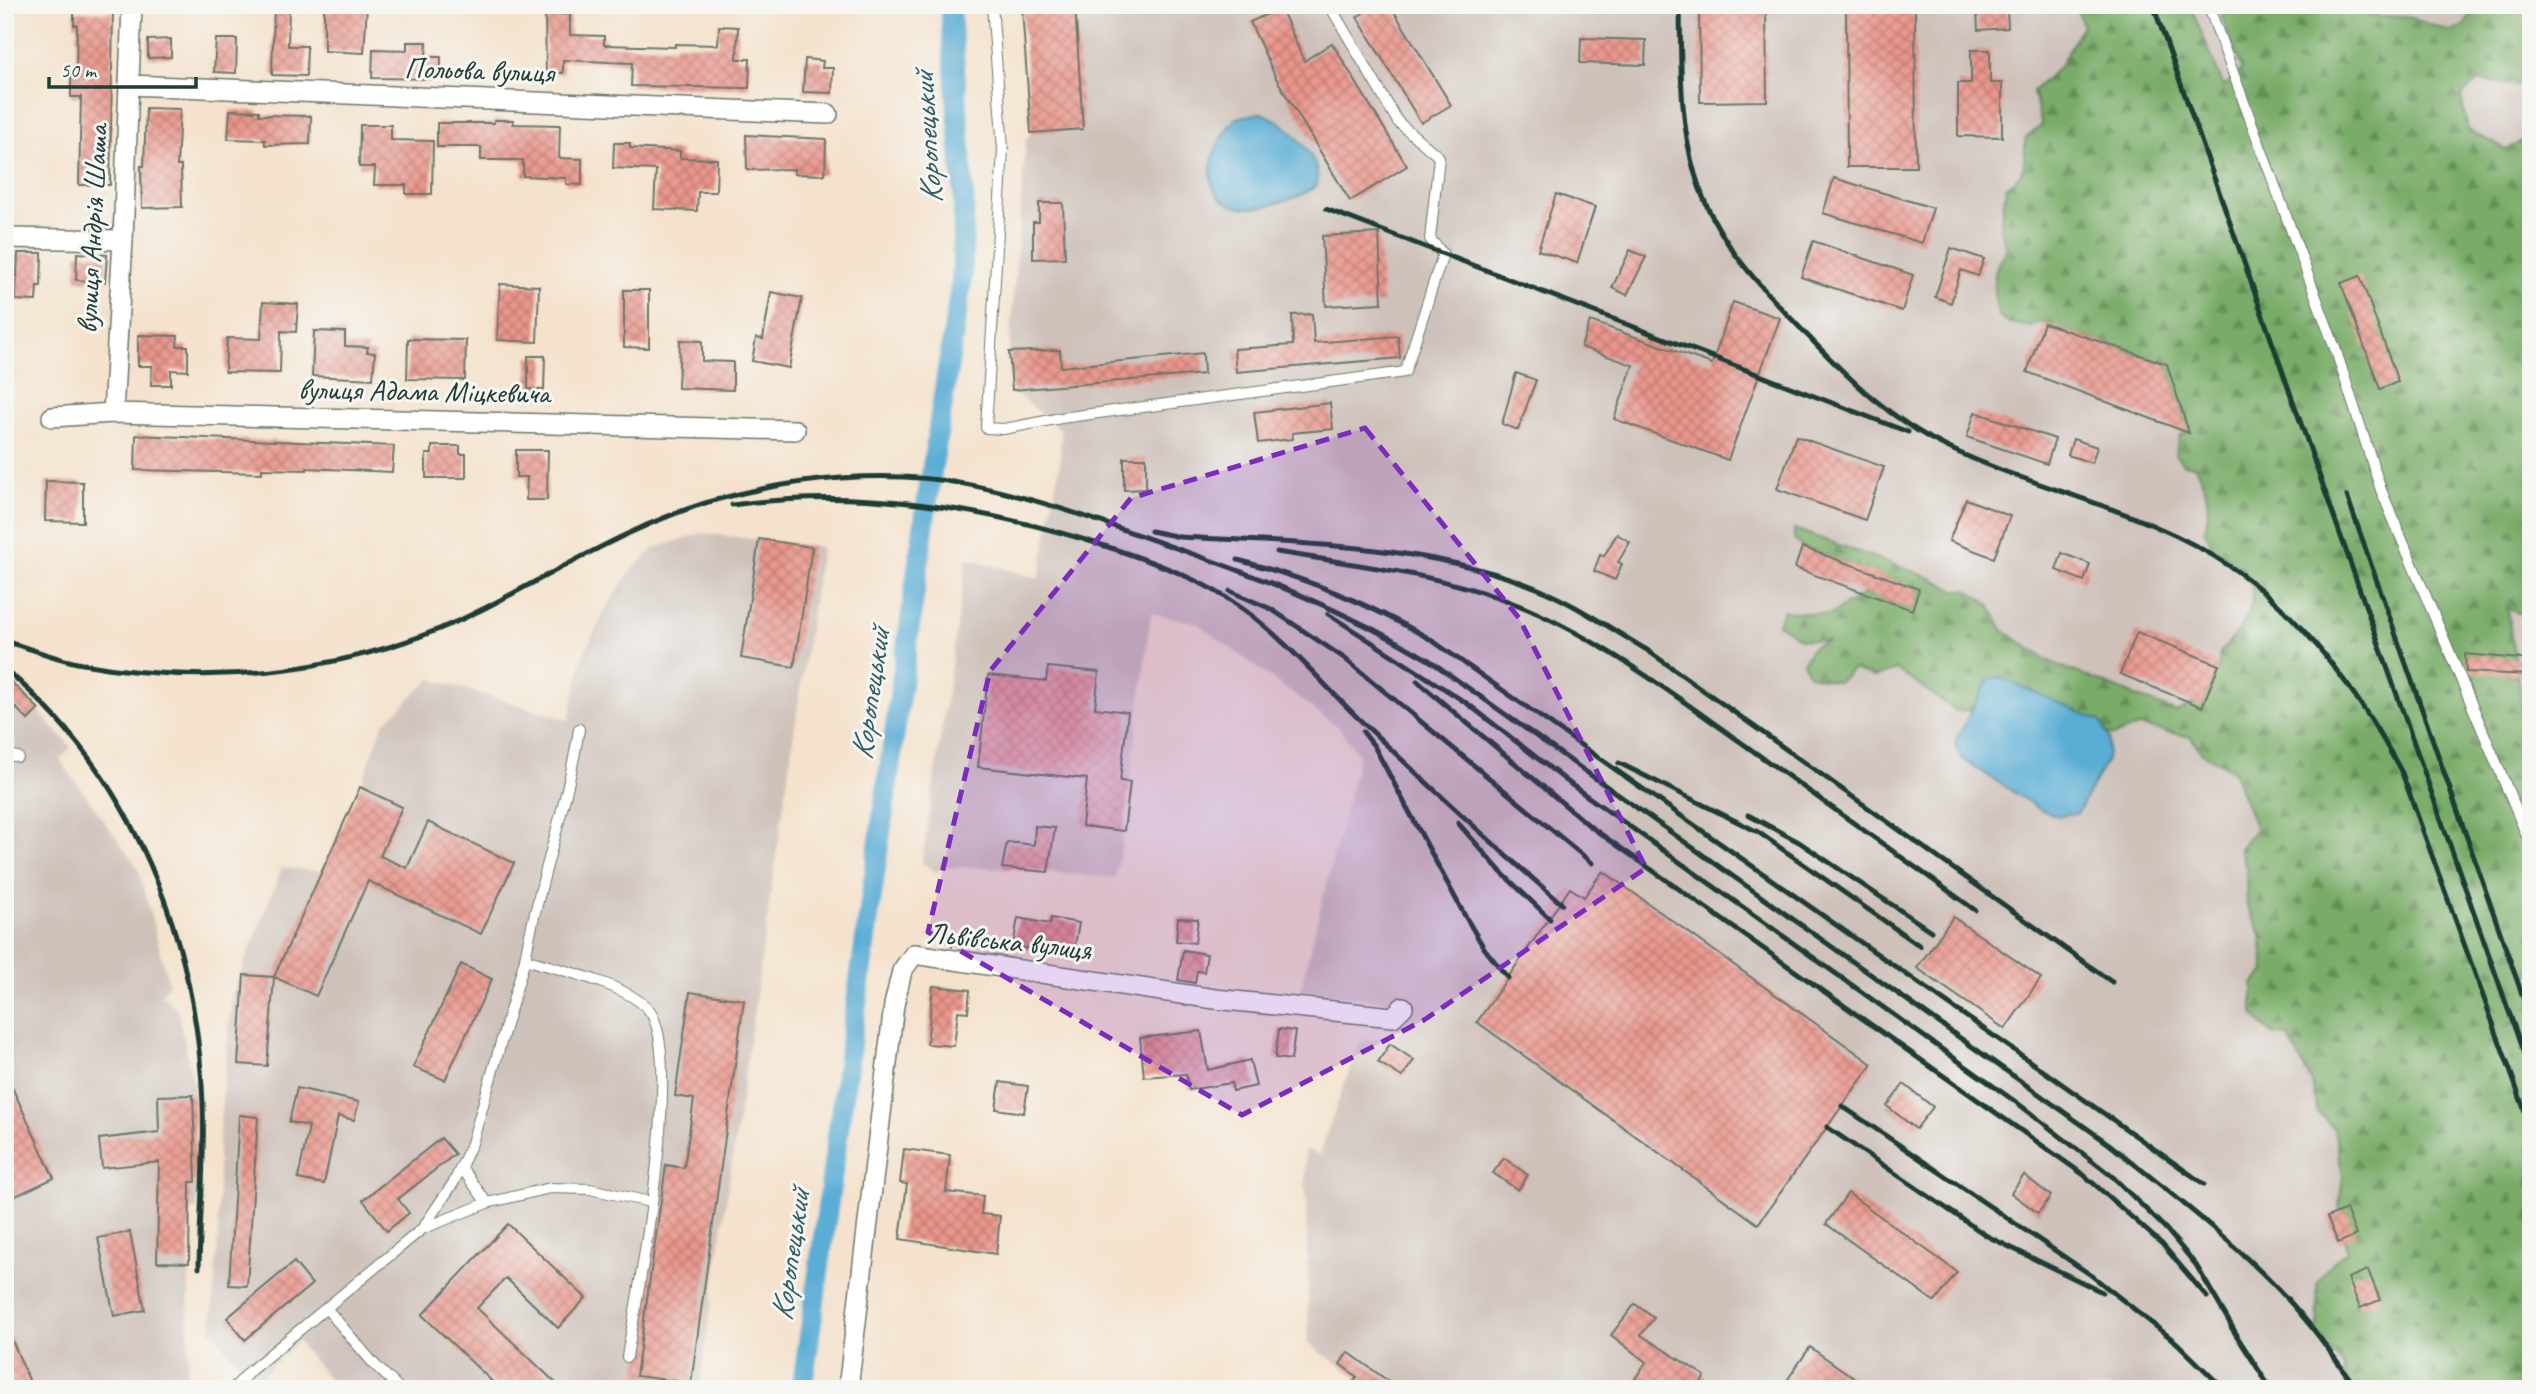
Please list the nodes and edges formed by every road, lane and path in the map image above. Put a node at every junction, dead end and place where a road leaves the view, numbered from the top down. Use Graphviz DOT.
graph roads {
  1 [pos="132,5"];
  2 [pos="992,5"];
  3 [pos="2208,5"];
  4 [pos="1331,6"];
  5 [pos="128,85"];
  6 [pos="828,114"];
  7 [pos="5,239"];
  8 [pos="123,240"];
  9 [pos="113,413"];
  10 [pos="52,417"];
  11 [pos="795,430"];
  12 [pos="579,729"];
  13 [pos="5,754"];
  14 [pos="18,757"];
  15 [pos="2531,845"];
  16 [pos="525,959"];
  17 [pos="1404,1007"];
  18 [pos="461,1167"];
  19 [pos="650,1202"];
  20 [pos="487,1203"];
  21 [pos="422,1229"];
  22 [pos="326,1308"];
  23 [pos="627,1357"];
  24 [pos="233,1389"];
  25 [pos="400,1389"];
  26 [pos="848,1389"];
  1 -- 5 [label="street, вулиця Андрія Шаша"];
  2 -- 4 [label="lane"];
  3 -- 15 [label="lane"];
  5 -- 6 [label="street, Польова вулиця"];
  5 -- 8 [label="street, вулиця Андрія Шаша"];
  7 -- 8 [label="street"];
  8 -- 9 [label="street, вулиця Андрія Шаша"];
  9 -- 10 [label="street, вулиця Адама Міцкевича"];
  9 -- 11 [label="street, вулиця Адама Міцкевича"];
  12 -- 16 [label="lane"];
  13 -- 14 [label="lane"];
  16 -- 18 [label="lane"];
  16 -- 19 [label="lane"];
  17 -- 26 [label="street, Львівська вулиця"];
  18 -- 20 [label="lane"];
  18 -- 21 [label="lane"];
  19 -- 20 [label="lane"];
  19 -- 23 [label="lane"];
  20 -- 21 [label="lane"];
  21 -- 22 [label="lane"];
  22 -- 24 [label="lane"];
  22 -- 25 [label="lane"];
}
